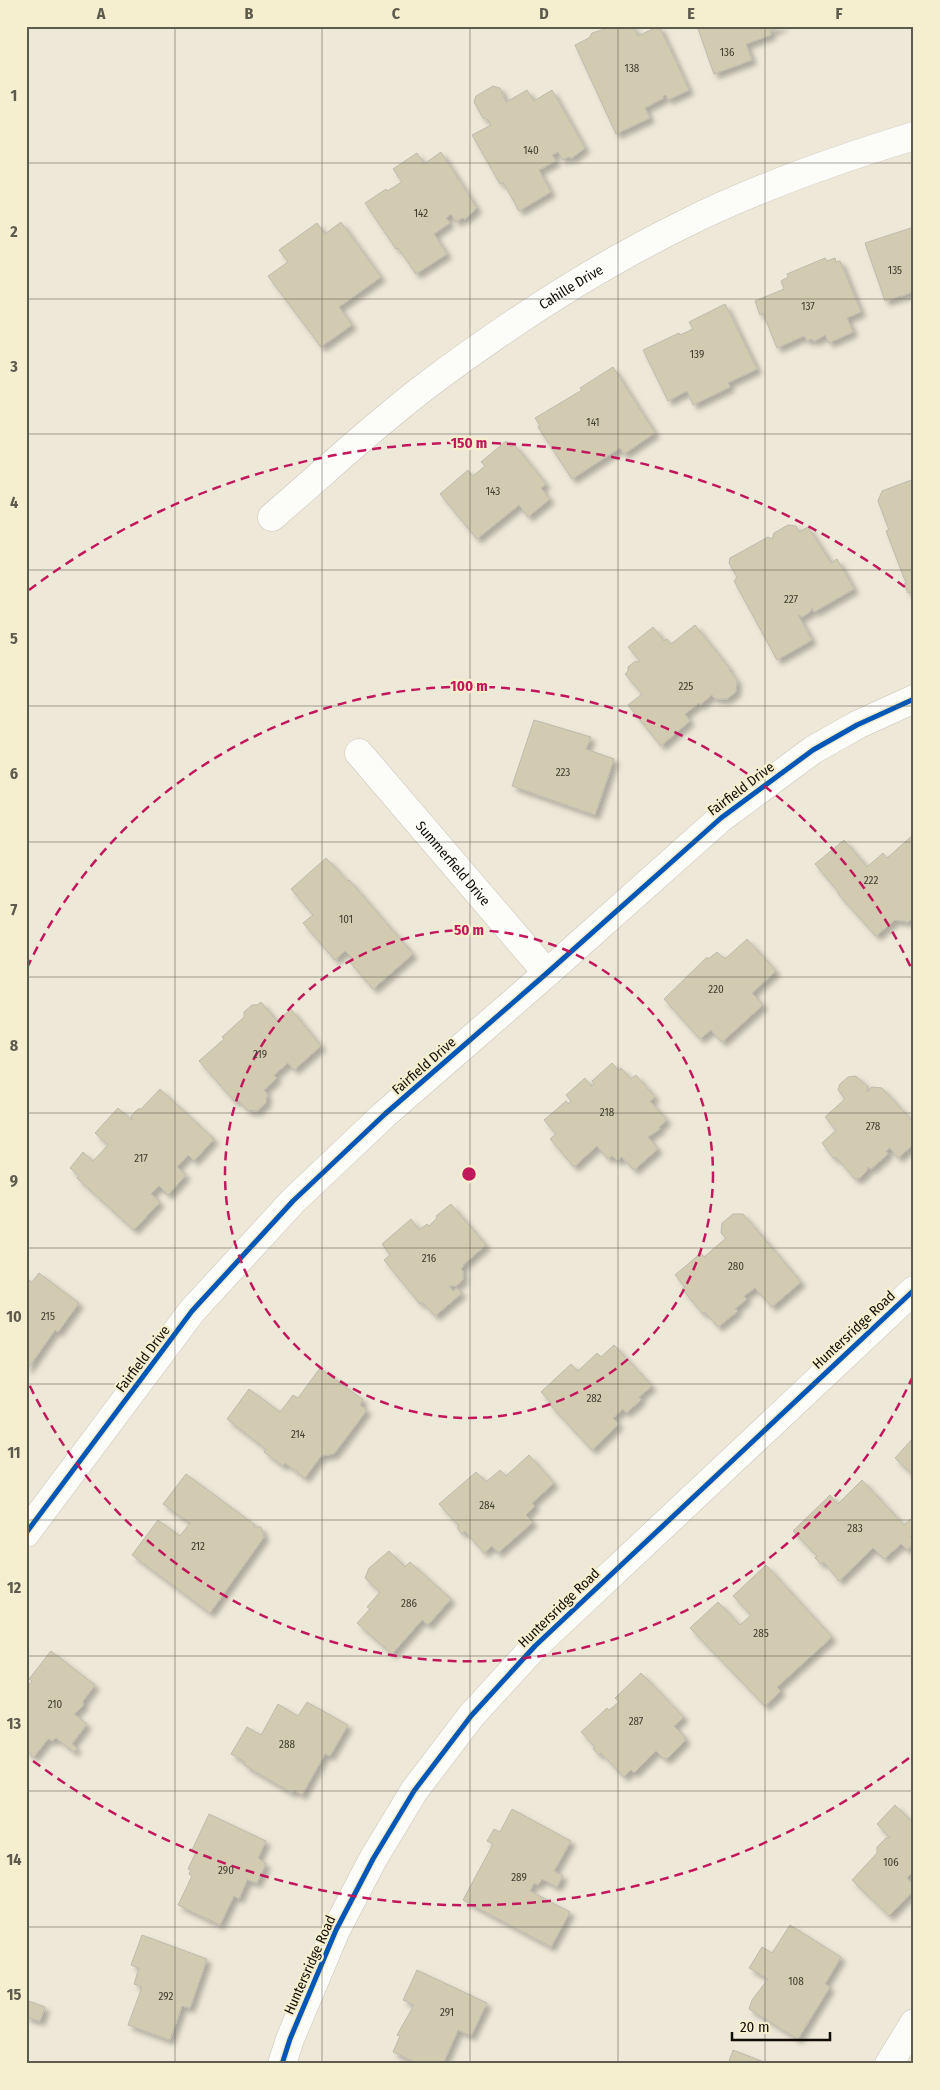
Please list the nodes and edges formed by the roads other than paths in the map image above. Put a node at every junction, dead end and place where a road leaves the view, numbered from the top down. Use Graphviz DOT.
graph roads {
  1 [pos="914,136"];
  2 [pos="272,517"];
  3 [pos="914,699"];
  4 [pos="359,753"];
  5 [pos="548,973"];
  6 [pos="914,1290"];
  7 [pos="26,1533"];
  8 [pos="914,2022"];
  9 [pos="282,2064"];
  10 [pos="889,2064"];
  1 -- 2 [label="street, Cahille Drive"];
  3 -- 5 [label="street, Fairfield Drive"];
  4 -- 5 [label="street, Summerfield Drive"];
  5 -- 7 [label="street, Fairfield Drive"];
  6 -- 9 [label="street, Huntersridge Road"];
  8 -- 10 [label="street"];
}
